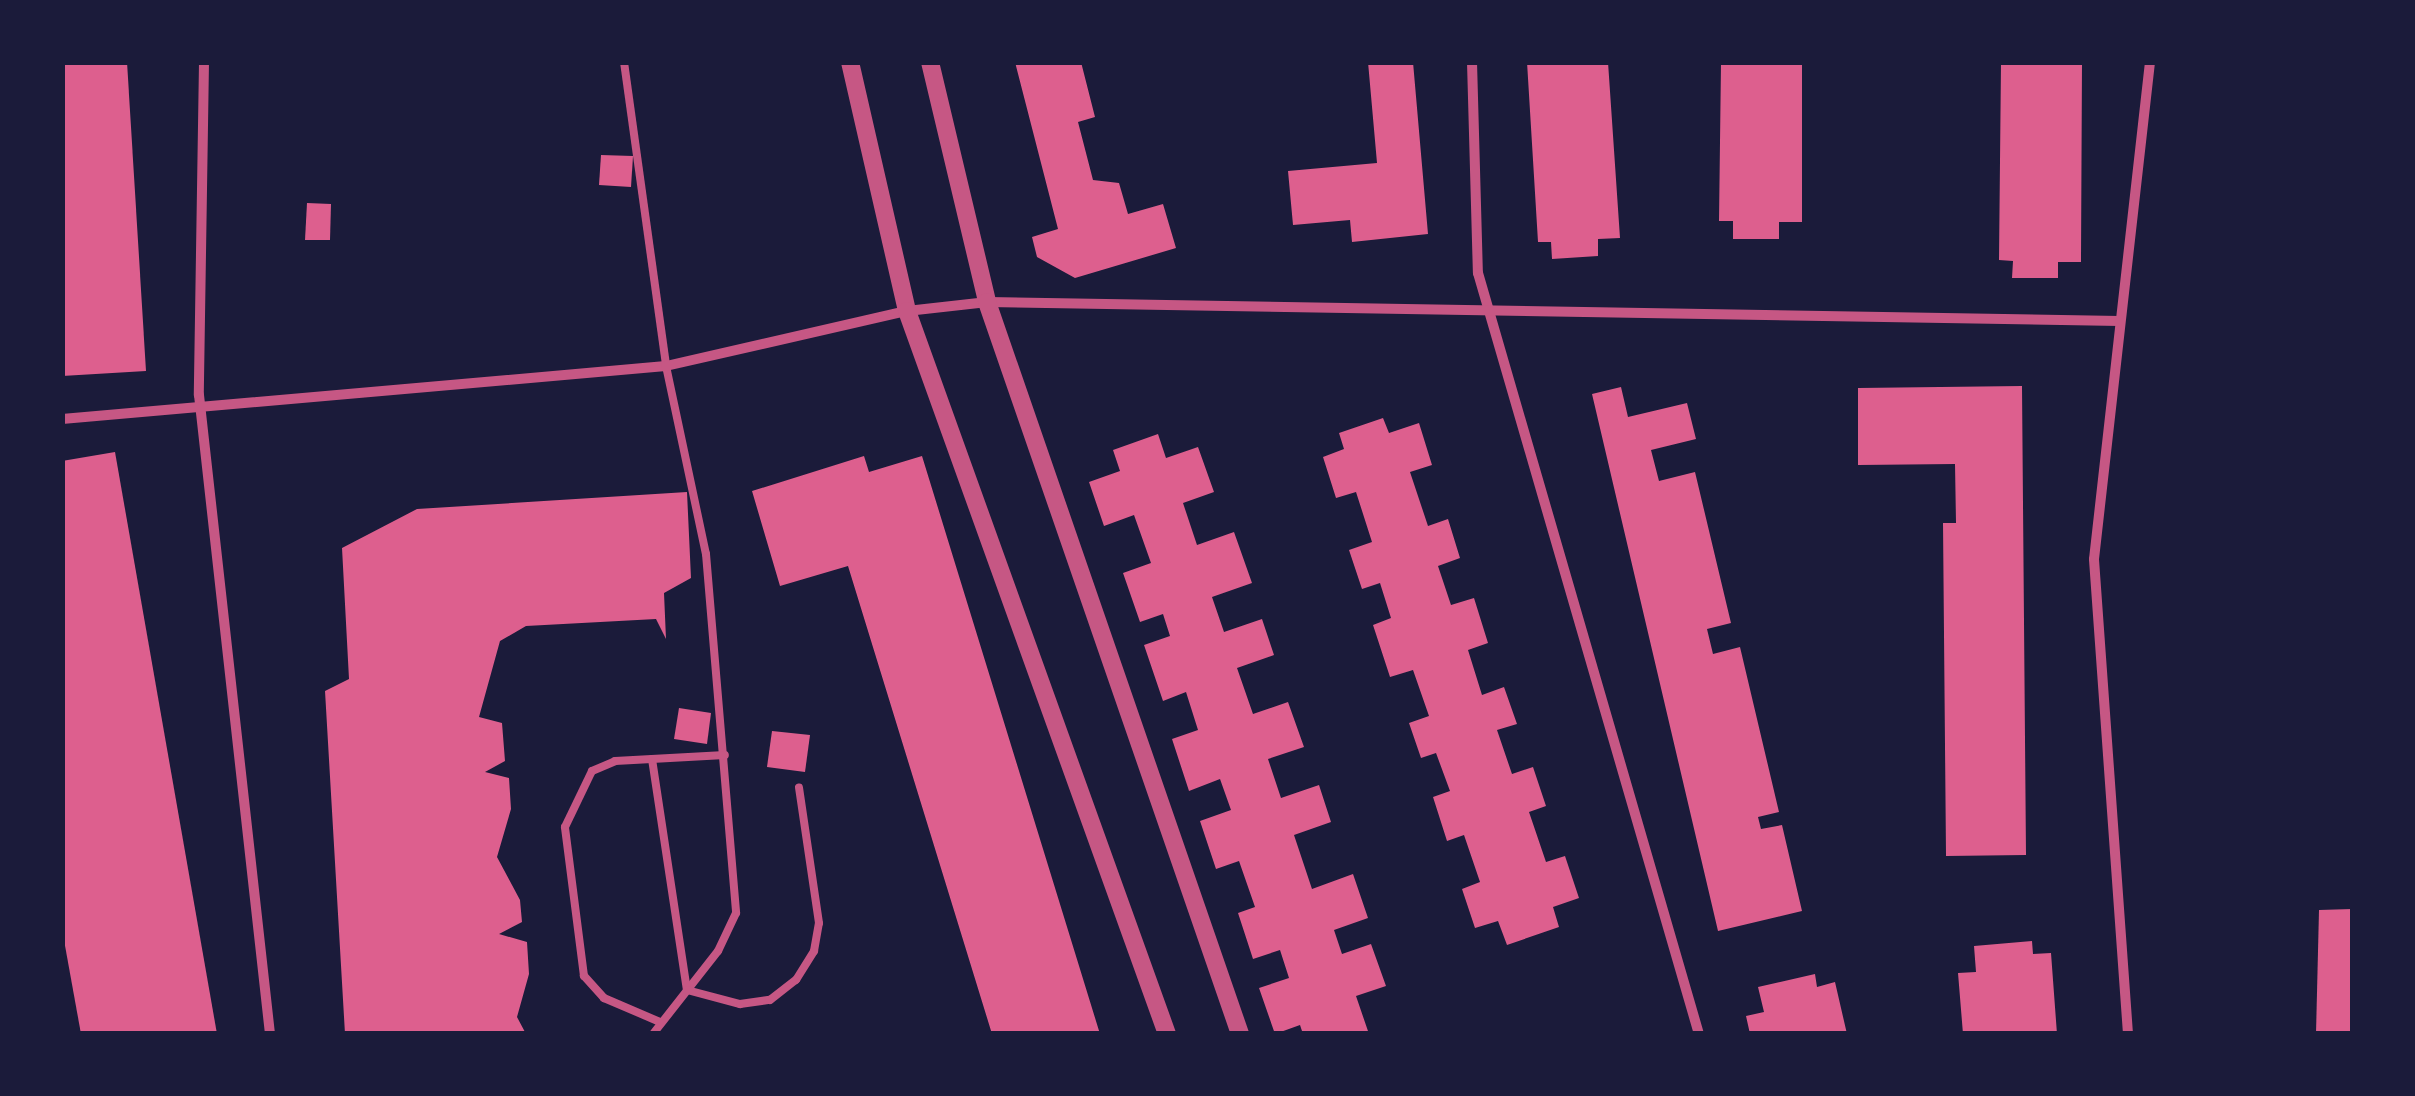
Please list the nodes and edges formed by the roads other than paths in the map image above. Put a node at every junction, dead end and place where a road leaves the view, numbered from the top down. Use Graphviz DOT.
graph roads {
  1 [pos="204,62"];
  2 [pos="624,62"];
  3 [pos="850,62"];
  4 [pos="930,62"];
  5 [pos="1472,62"];
  6 [pos="2150,62"];
  7 [pos="987,302"];
  8 [pos="1488,306"];
  9 [pos="907,311"];
  10 [pos="2120,321"];
  11 [pos="666,366"];
  12 [pos="200,404"];
  13 [pos="62,419"];
  14 [pos="725,756"];
  15 [pos="652,759"];
  16 [pos="799,787"];
  17 [pos="687,990"];
  18 [pos="660,1022"];
  19 [pos="270,1034"];
  20 [pos="652,1034"];
  21 [pos="1167,1034"];
  22 [pos="1240,1034"];
  23 [pos="1699,1034"];
  24 [pos="2128,1034"];
  1 -- 12 [label="street"];
  2 -- 11 [label="lane"];
  3 -- 9 [label="street"];
  4 -- 7 [label="street"];
  5 -- 8 [label="street"];
  6 -- 10 [label="street"];
  7 -- 8 [label="street"];
  7 -- 9 [label="street"];
  7 -- 22 [label="street"];
  8 -- 10 [label="street"];
  8 -- 23 [label="street"];
  9 -- 11 [label="street"];
  9 -- 21 [label="street"];
  10 -- 24 [label="street"];
  11 -- 12 [label="street"];
  11 -- 14 [label="lane"];
  12 -- 13 [label="street"];
  12 -- 19 [label="street"];
  14 -- 15 [label="lane"];
  14 -- 17 [label="lane"];
  15 -- 17 [label="lane"];
  15 -- 18 [label="lane"];
  16 -- 17 [label="lane"];
  17 -- 18 [label="lane"];
  18 -- 20 [label="lane"];
}
